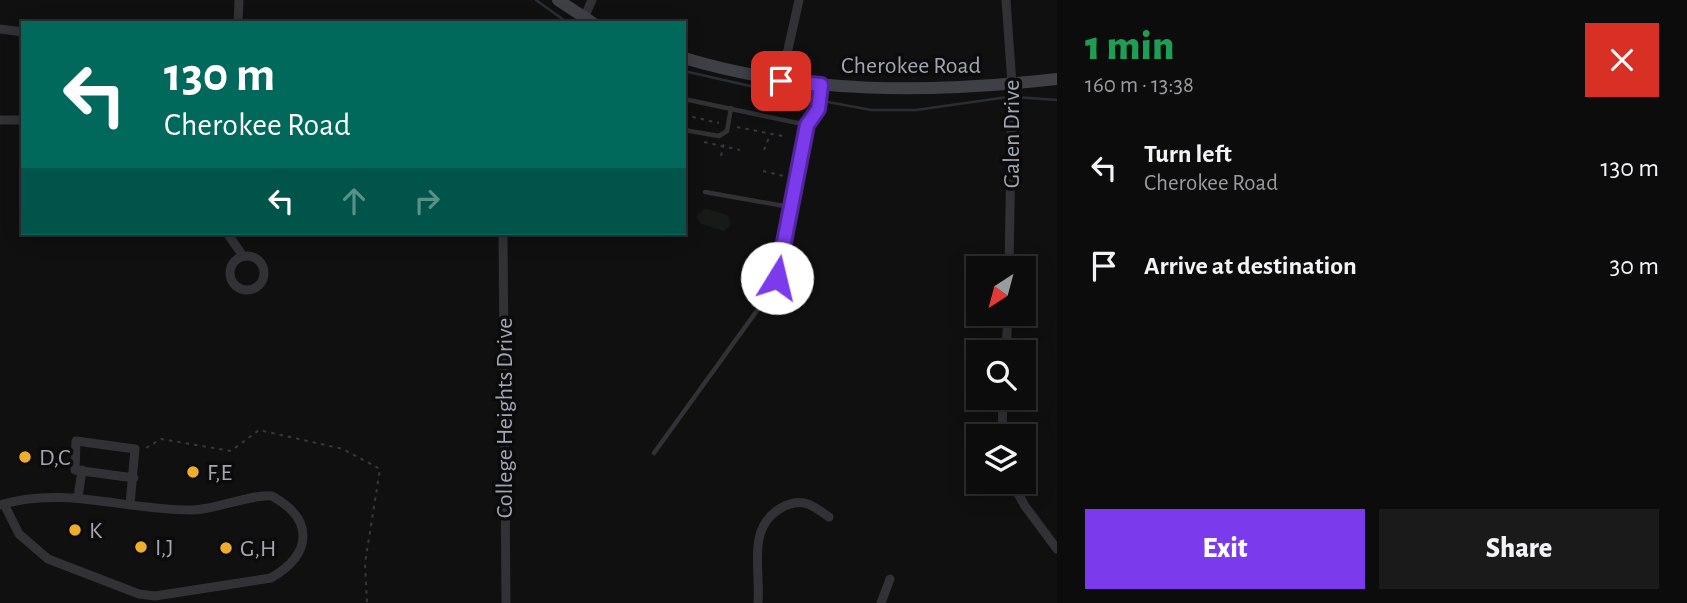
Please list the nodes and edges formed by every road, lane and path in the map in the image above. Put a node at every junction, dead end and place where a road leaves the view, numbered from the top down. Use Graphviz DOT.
graph roads {
  1 [pos="239,0"];
  2 [pos="558,0"];
  3 [pos="592,0"];
  4 [pos="799,0"];
  5 [pos="1006,0"];
  6 [pos="238,21"];
  7 [pos="586,21"];
  8 [pos="0,29"];
  9 [pos="21,32"];
  10 [pos="686,58"];
  11 [pos="1057,79"];
  12 [pos="781,81"];
  13 [pos="1012,84"];
  14 [pos="821,85"];
  15 [pos="686,99"];
  16 [pos="732,108"];
  17 [pos="686,115"];
  18 [pos="0,120"];
  19 [pos="21,120"];
  20 [pos="728,125"];
  21 [pos="807,125"];
  22 [pos="686,130"];
  23 [pos="770,134"];
  24 [pos="787,137"];
  25 [pos="699,141"];
  26 [pos="724,142"];
  27 [pos="724,146"];
  28 [pos="740,150"];
  29 [pos="764,150"];
  30 [pos="722,156"];
  31 [pos="762,171"];
  32 [pos="796,178"];
  33 [pos="705,192"];
  34 [pos="790,207"];
  35 [pos="228,235"];
  36 [pos="503,235"];
  37 [pos="243,256"];
  38 [pos="1009,256"];
  39 [pos="139,449"];
  40 [pos="654,453"];
  41 [pos="82,470"];
  42 [pos="134,478"];
  43 [pos="1018,494"];
  44 [pos="78,497"];
  45 [pos="130,504"];
  46 [pos="2,505"];
  47 [pos="829,517"];
  48 [pos="1057,549"];
  49 [pos="890,579"];
  50 [pos="367,603"];
  51 [pos="506,603"];
  52 [pos="758,603"];
  53 [pos="881,603"];
  1 -- 6 [label="street"];
  2 -- 7 [label="main road"];
  3 -- 7 [label="street"];
  4 -- 12 [label="street"];
  5 -- 13 [label="street, Galen Drive"];
  8 -- 9 [label="street"];
  10 -- 12 [label="main road, Cherokee Road"];
  11 -- 13 [label="main road, Cherokee Road"];
  12 -- 14 [label="main road, Cherokee Road"];
  13 -- 14 [label="main road, Cherokee Road"];
  13 -- 38 [label="street, Galen Drive"];
  14 -- 21 [label="lane"];
  15 -- 16 [label="lane"];
  16 -- 20 [label="lane"];
  16 -- 21 [label="lane"];
  17 -- 20 [label="path"];
  18 -- 19 [label="street"];
  20 -- 22 [label="lane"];
  20 -- 23 [label="path"];
  21 -- 32 [label="lane"];
  23 -- 24 [label="path"];
  23 -- 29 [label="path"];
  25 -- 27 [label="path"];
  26 -- 27 [label="path"];
  27 -- 28 [label="path"];
  27 -- 30 [label="path"];
  31 -- 32 [label="path"];
  32 -- 34 [label="lane"];
  33 -- 34 [label="lane"];
  34 -- 40 [label="lane"];
  35 -- 37 [label="street"];
  36 -- 51 [label="street, College Heights Drive"];
  39 -- 41 [label="street"];
  39 -- 42 [label="street"];
  39 -- 50 [label="path"];
  41 -- 42 [label="street"];
  41 -- 44 [label="street"];
  42 -- 45 [label="street"];
  43 -- 48 [label="street"];
  44 -- 45 [label="street"];
  44 -- 46 [label="street"];
  45 -- 46 [label="street"];
  47 -- 52 [label="street"];
  49 -- 53 [label="street"];
}
